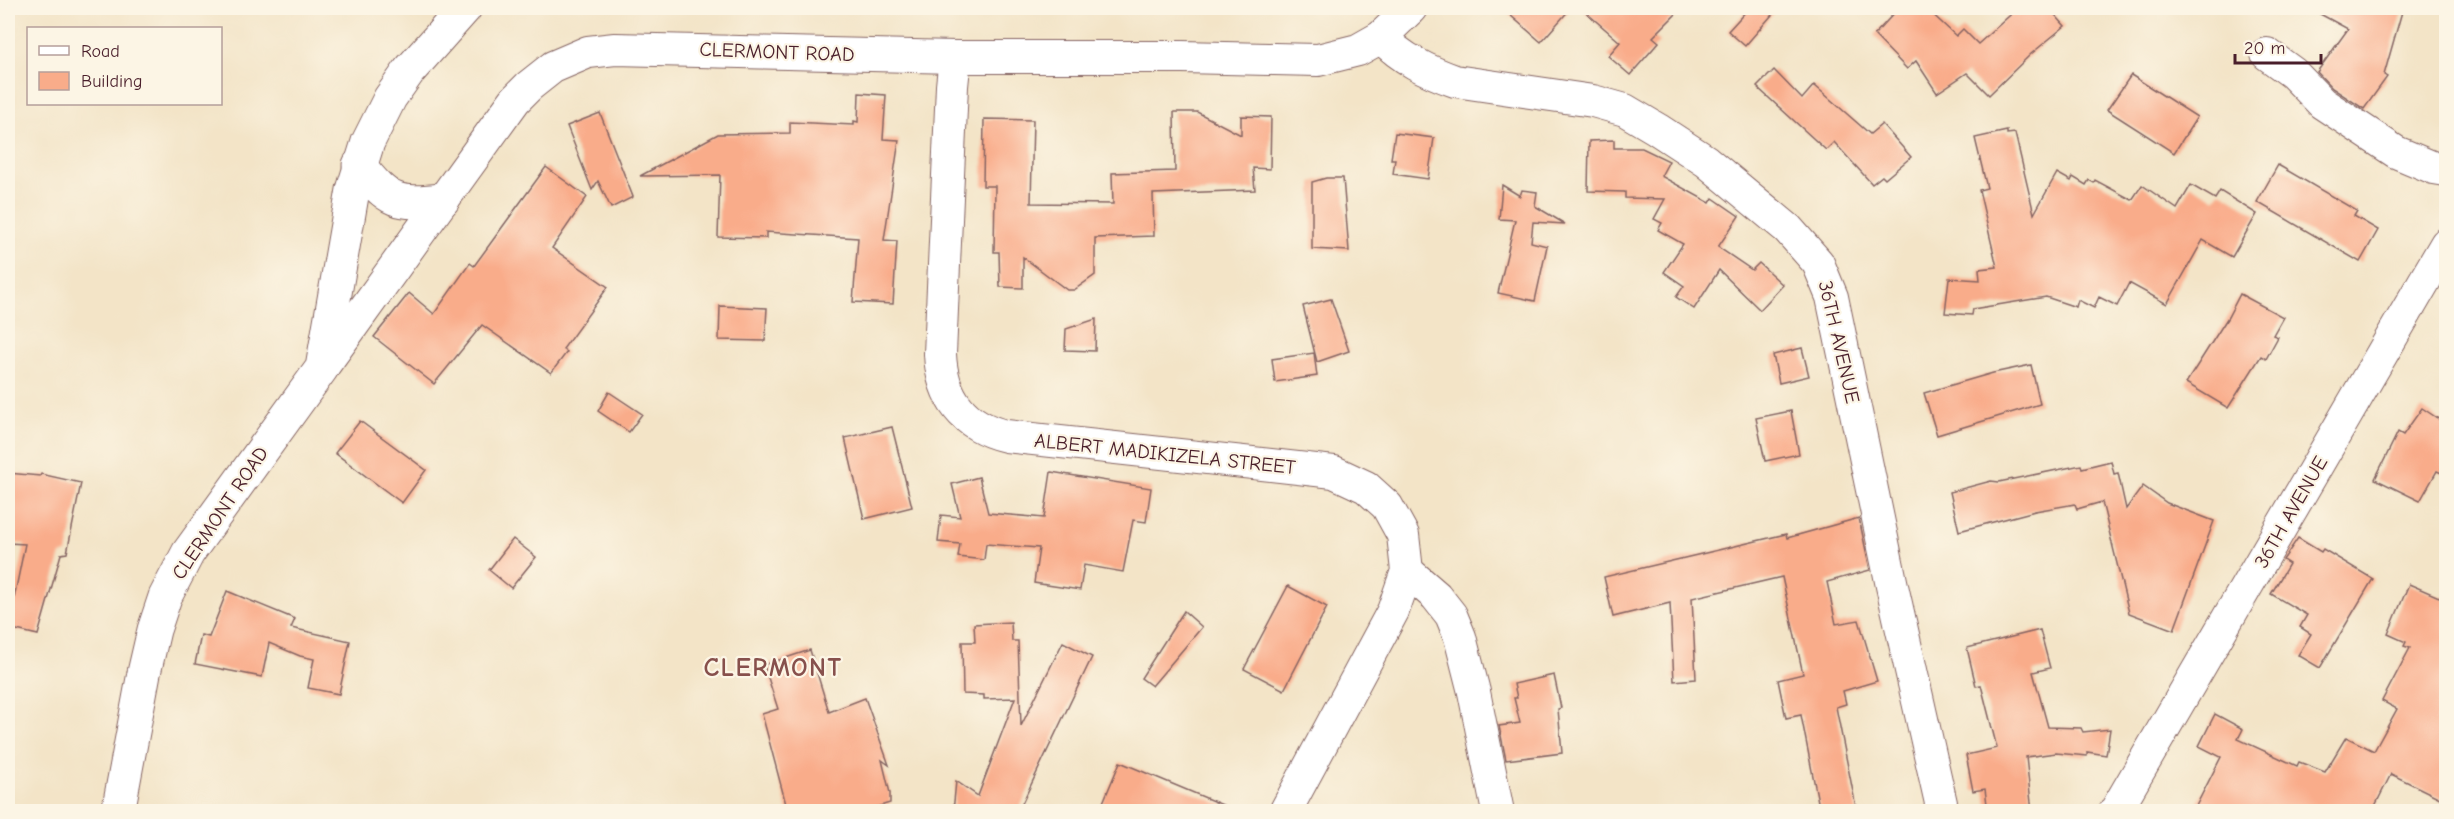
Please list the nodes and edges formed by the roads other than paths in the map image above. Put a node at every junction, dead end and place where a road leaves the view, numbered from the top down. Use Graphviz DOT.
graph roads {
  1 [pos="465,8"];
  2 [pos="1411,8"];
  3 [pos="1381,37"];
  4 [pos="2267,54"];
  5 [pos="955,57"];
  6 [pos="359,165"];
  7 [pos="2446,170"];
  8 [pos="443,200"];
  9 [pos="2446,244"];
  10 [pos="322,368"];
  11 [pos="1407,571"];
  12 [pos="118,812"];
  13 [pos="1285,812"];
  14 [pos="1498,812"];
  15 [pos="1943,812"];
  16 [pos="2115,812"];
  1 -- 6 [label="street, CLERMONT ROAD"];
  2 -- 3 [label="street, CLERMONT ROAD"];
  3 -- 5 [label="street, CLERMONT ROAD"];
  3 -- 15 [label="street, 36TH AVENUE"];
  4 -- 7 [label="street"];
  5 -- 8 [label="street, CLERMONT ROAD"];
  5 -- 11 [label="street, ALBERT MADIKIZELA STREET"];
  6 -- 8 [label="street"];
  6 -- 10 [label="street, CLERMONT ROAD"];
  8 -- 10 [label="street, CLERMONT ROAD"];
  9 -- 16 [label="street, 36TH AVENUE"];
  10 -- 12 [label="street, CLERMONT ROAD"];
  11 -- 13 [label="street, ALBERT MADIKIZELA STREET"];
  11 -- 14 [label="street"];
}
